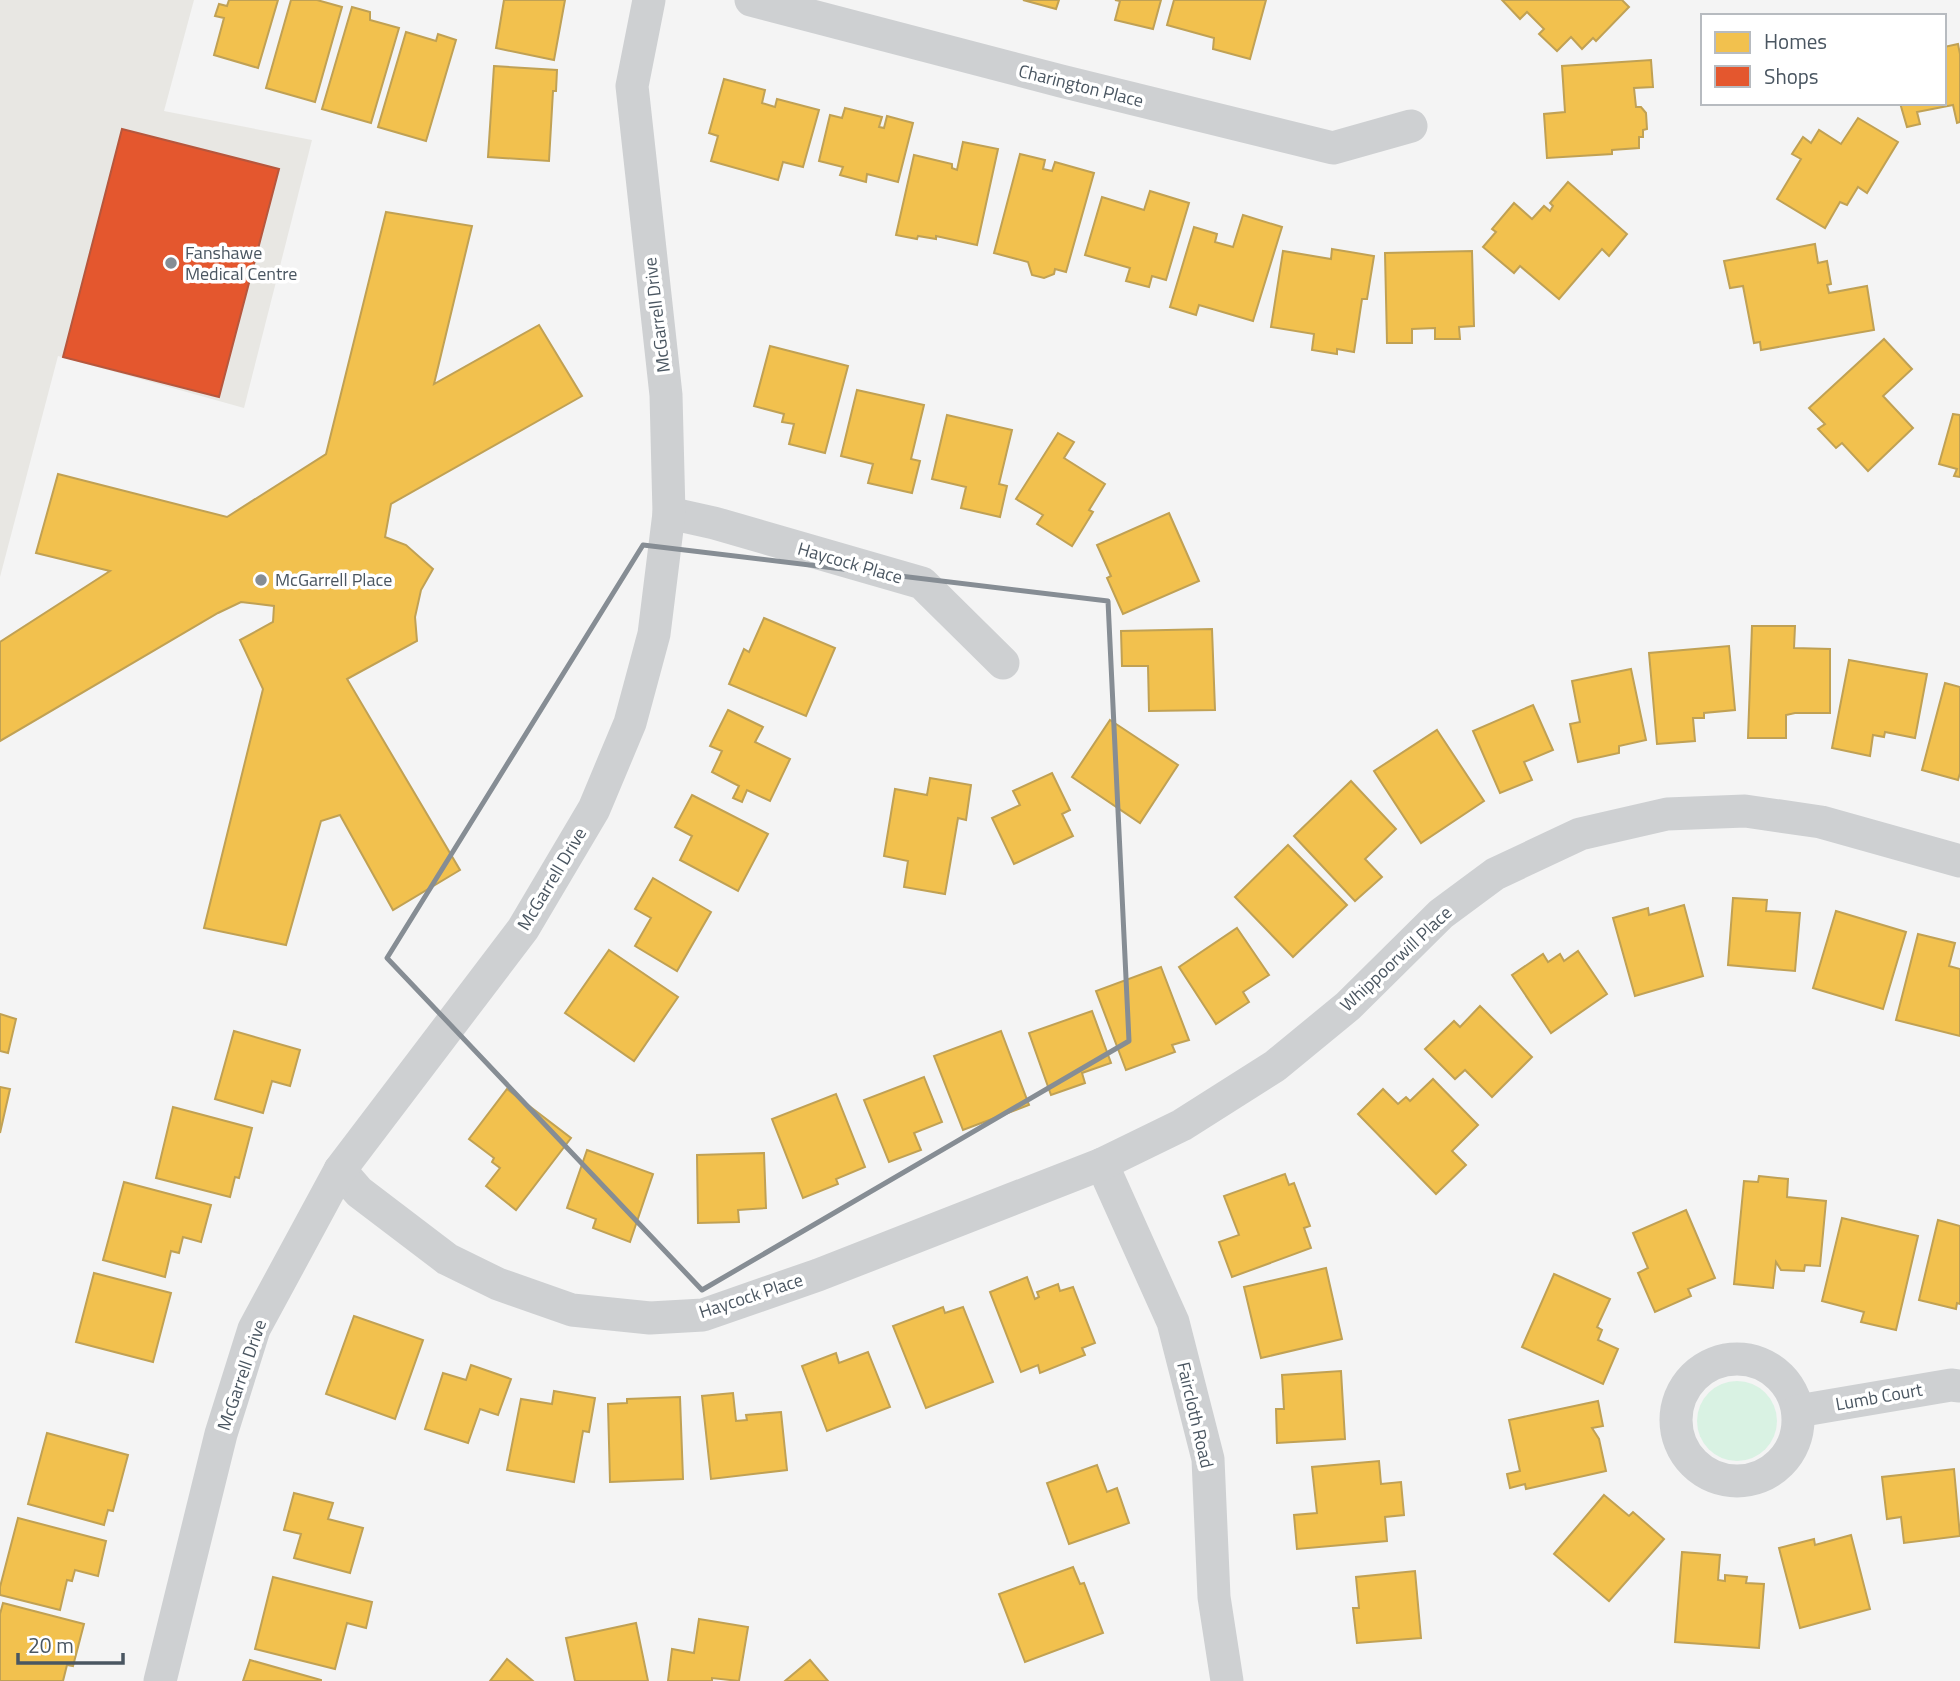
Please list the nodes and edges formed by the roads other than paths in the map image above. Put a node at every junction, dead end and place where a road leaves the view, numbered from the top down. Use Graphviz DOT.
graph roads {
  1 [pos="649,0"];
  2 [pos="751,0"];
  3 [pos="1411,126"];
  4 [pos="668,513"];
  5 [pos="1003,663"];
  6 [pos="1960,861"];
  7 [pos="1102,1164"];
  8 [pos="340,1170"];
  9 [pos="1960,1386"];
  10 [pos="1798,1411"];
  11 [pos="160,1681"];
  12 [pos="1227,1681"];
  1 -- 4 [label="street, McGarrell Drive"];
  2 -- 3 [label="street, Charington Place"];
  4 -- 5 [label="street, Haycock Place"];
  4 -- 8 [label="street, McGarrell Drive"];
  6 -- 7 [label="street, Whippoorwill Place"];
  7 -- 8 [label="street, Haycock Place"];
  7 -- 12 [label="street, Faircloth Road"];
  8 -- 11 [label="street, McGarrell Drive"];
  9 -- 10 [label="street, Lumb Court"];
}
